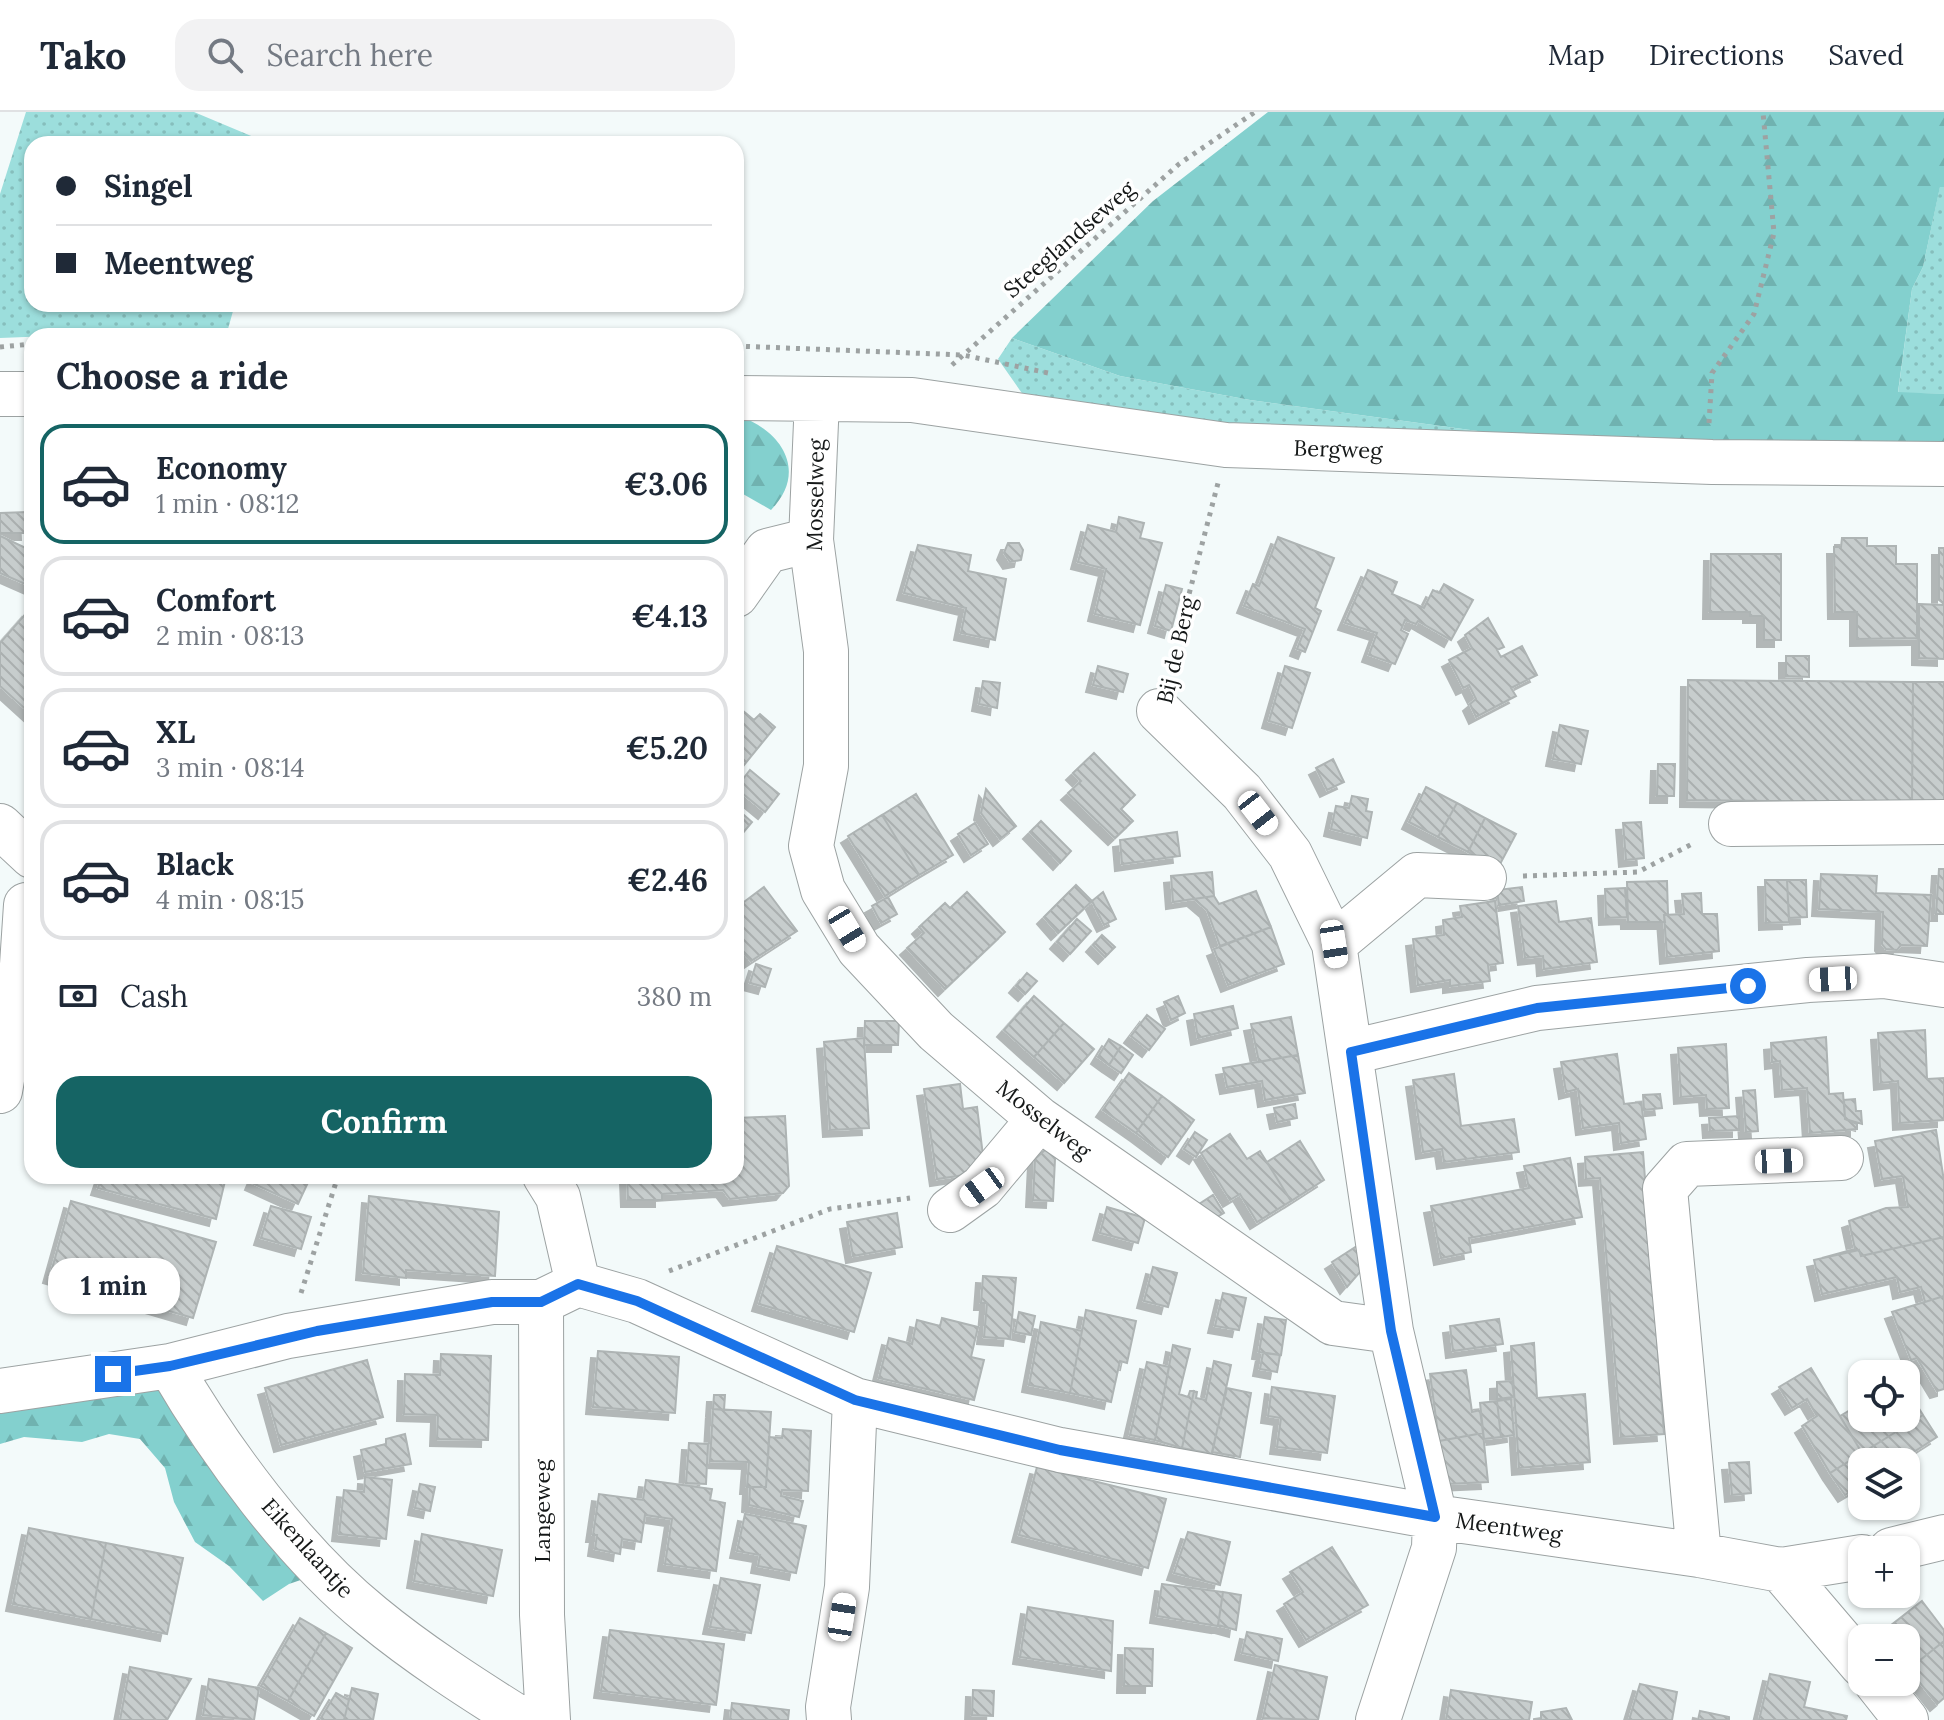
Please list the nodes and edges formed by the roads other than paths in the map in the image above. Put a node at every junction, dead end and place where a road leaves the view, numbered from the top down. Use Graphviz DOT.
graph roads {
  1 [pos="0,394"];
  2 [pos="24,394"];
  3 [pos="744,398"];
  4 [pos="817,399"];
  5 [pos="1944,464"];
  6 [pos="811,540"];
  7 [pos="744,584"];
  8 [pos="1159,711"];
  9 [pos="1944,822"];
  10 [pos="1731,824"];
  11 [pos="0,826"];
  12 [pos="24,848"];
  13 [pos="1484,878"];
  14 [pos="19,903"];
  15 [pos="1334,944"];
  16 [pos="1944,985"];
  17 [pos="1351,1052"];
  18 [pos="0,1091"];
  19 [pos="1039,1119"];
  20 [pos="1841,1158"];
  21 [pos="550,1184"];
  22 [pos="966,1199"];
  23 [pos="559,1293"];
  24 [pos="1391,1331"];
  25 [pos="170,1366"];
  26 [pos="0,1391"];
  27 [pos="855,1400"];
  28 [pos="1435,1517"];
  29 [pos="1944,1537"];
  30 [pos="1920,1543"];
  31 [pos="1699,1555"];
  32 [pos="1848,1559"];
  33 [pos="1781,1570"];
  34 [pos="1848,1649"];
  35 [pos="1887,1696"];
  36 [pos="522,1720"];
  37 [pos="548,1720"];
  38 [pos="829,1720"];
  39 [pos="1378,1720"];
  40 [pos="1906,1720"];
  1 -- 2 [label="street"];
  3 -- 4 [label="street, Bergweg"];
  4 -- 5 [label="street, Bergweg"];
  4 -- 6 [label="street, Mosselweg"];
  6 -- 7 [label="street"];
  6 -- 19 [label="street, Mosselweg"];
  8 -- 15 [label="street, Bij de Berg"];
  9 -- 10 [label="street"];
  11 -- 12 [label="street"];
  13 -- 15 [label="street"];
  14 -- 18 [label="street"];
  15 -- 17 [label="street, Bij de Berg"];
  16 -- 17 [label="street"];
  17 -- 24 [label="street, Bij de Berg"];
  19 -- 22 [label="street"];
  19 -- 24 [label="street, Mosselweg"];
  20 -- 31 [label="street"];
  21 -- 23 [label="street, Langeweg"];
  23 -- 25 [label="street, Meentweg"];
  23 -- 27 [label="street, Meentweg"];
  23 -- 37 [label="street, Langeweg"];
  24 -- 28 [label="street"];
  25 -- 26 [label="street, Meentweg"];
  25 -- 36 [label="street, Eikenlaantje"];
  27 -- 28 [label="street, Meentweg"];
  27 -- 38 [label="street"];
  28 -- 31 [label="street, Meentweg"];
  28 -- 39 [label="street"];
  29 -- 30 [label="street"];
  31 -- 33 [label="street, Meentweg"];
  32 -- 33 [label="street, Meentweg"];
  33 -- 34 [label="street"];
  35 -- 40 [label="street"];
}
